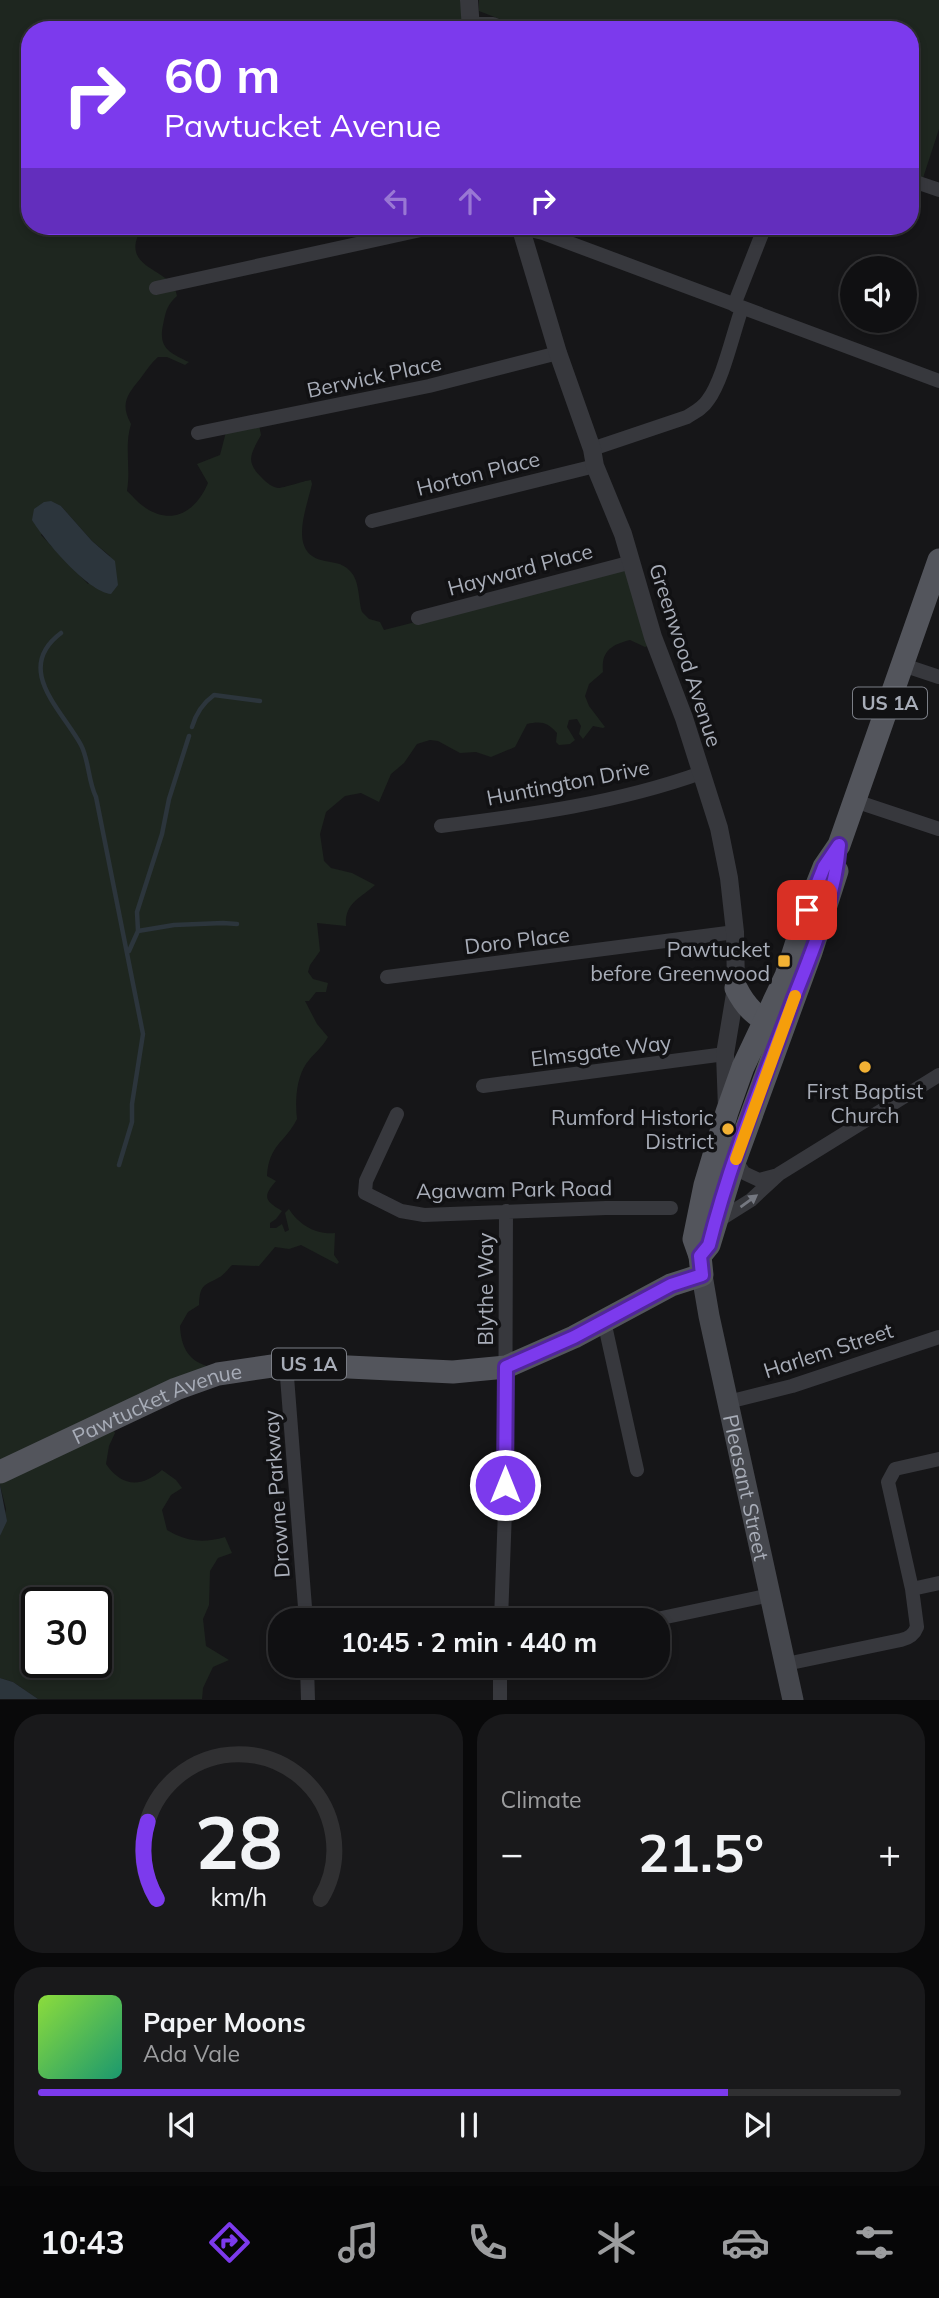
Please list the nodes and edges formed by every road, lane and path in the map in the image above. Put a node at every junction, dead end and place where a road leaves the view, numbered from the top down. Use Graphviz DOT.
graph roads {
  1 [pos="469,0"];
  2 [pos="471,21"];
  3 [pos="919,183"];
  4 [pos="939,190"];
  5 [pos="398,235"];
  6 [pos="522,235"];
  7 [pos="548,235"];
  8 [pos="762,235"];
  9 [pos="156,288"];
  10 [pos="738,306"];
  11 [pos="558,353"];
  12 [pos="939,381"];
  13 [pos="198,433"];
  14 [pos="594,458"];
  15 [pos="372,521"];
  16 [pos="939,559"];
  17 [pos="632,562"];
  18 [pos="418,618"];
  19 [pos="903,665"];
  20 [pos="939,677"];
  21 [pos="701,772"];
  22 [pos="855,801"];
  23 [pos="441,826"];
  24 [pos="939,829"];
  25 [pos="735,932"];
  26 [pos="387,977"];
  27 [pos="736,988"];
  28 [pos="774,1026"];
  29 [pos="725,1055"];
  30 [pos="939,1075"];
  31 [pos="482,1086"];
  32 [pos="727,1112"];
  33 [pos="397,1114"];
  34 [pos="735,1160"];
  35 [pos="779,1174"];
  36 [pos="671,1208"];
  37 [pos="506,1211"];
  38 [pos="715,1223"];
  39 [pos="701,1265"];
  40 [pos="604,1321"];
  41 [pos="939,1337"];
  42 [pos="286,1364"];
  43 [pos="506,1367"];
  44 [pos="728,1402"];
  45 [pos="939,1459"];
  46 [pos="5,1470"];
  47 [pos="637,1470"];
  48 [pos="939,1583"];
  49 [pos="912,1589"];
  50 [pos="771,1595"];
  51 [pos="305,1608"];
  52 [pos="501,1608"];
  53 [pos="670,1616"];
  54 [pos="786,1664"];
  55 [pos="307,1678"];
  56 [pos="500,1678"];
  57 [pos="308,1699"];
  58 [pos="500,1699"];
  59 [pos="793,1699"];
  1 -- 2 [label="street"];
  3 -- 4 [label="street"];
  5 -- 9 [label="street"];
  6 -- 11 [label="street, Greenwood Avenue"];
  7 -- 10 [label="street"];
  8 -- 10 [label="street, Horton Place"];
  10 -- 12 [label="street"];
  10 -- 14 [label="street, Horton Place"];
  11 -- 13 [label="street, Berwick Place"];
  11 -- 14 [label="street, Greenwood Avenue"];
  14 -- 15 [label="street, Horton Place"];
  14 -- 17 [label="street, Greenwood Avenue"];
  16 -- 19 [label="main road, US 1A"];
  17 -- 18 [label="street, Hayward Place"];
  17 -- 21 [label="street, Greenwood Avenue"];
  19 -- 20 [label="street"];
  19 -- 22 [label="main road, US 1A"];
  21 -- 23 [label="street, Huntington Drive"];
  21 -- 25 [label="street, Greenwood Avenue"];
  22 -- 24 [label="street"];
  22 -- 28 [label="main road, US 1A"];
  25 -- 26 [label="street, Doro Place"];
  25 -- 27 [label="street, Greenwood Avenue"];
  27 -- 28 [label="main road"];
  27 -- 29 [label="street, Greenwood Avenue"];
  28 -- 32 [label="main road, US 1A"];
  28 -- 34 [label="main road, US 1A"];
  29 -- 31 [label="street, Elmsgate Way"];
  29 -- 32 [label="street, Greenwood Avenue"];
  30 -- 35 [label="street"];
  32 -- 39 [label="main road, US 1A"];
  33 -- 37 [label="street, Agawam Park Road"];
  34 -- 35 [label="street"];
  34 -- 38 [label="main road, US 1A"];
  38 -- 35 [label="street, one-way"];
  36 -- 37 [label="street, Agawam Park Road"];
  37 -- 43 [label="street, Blythe Way"];
  38 -- 39 [label="main road, US 1A"];
  39 -- 40 [label="main road, Pawtucket Avenue / US 1A"];
  39 -- 44 [label="main road, Pleasant Street"];
  40 -- 43 [label="main road, Pawtucket Avenue / US 1A"];
  40 -- 47 [label="street"];
  41 -- 44 [label="street, Harlem Street"];
  42 -- 43 [label="main road, Pawtucket Avenue / US 1A"];
  42 -- 46 [label="main road, Pawtucket Avenue / US 1A"];
  42 -- 51 [label="street, Drowne Parkway"];
  43 -- 52 [label="street, Blythe Way"];
  44 -- 50 [label="main road, Pleasant Street"];
  45 -- 49 [label="street"];
  48 -- 49 [label="street"];
  49 -- 54 [label="street"];
  50 -- 53 [label="street"];
  50 -- 54 [label="main road, Pleasant Street"];
  54 -- 59 [label="main road, Pleasant Street"];
  55 -- 57 [label="street"];
  56 -- 58 [label="street"];
}
